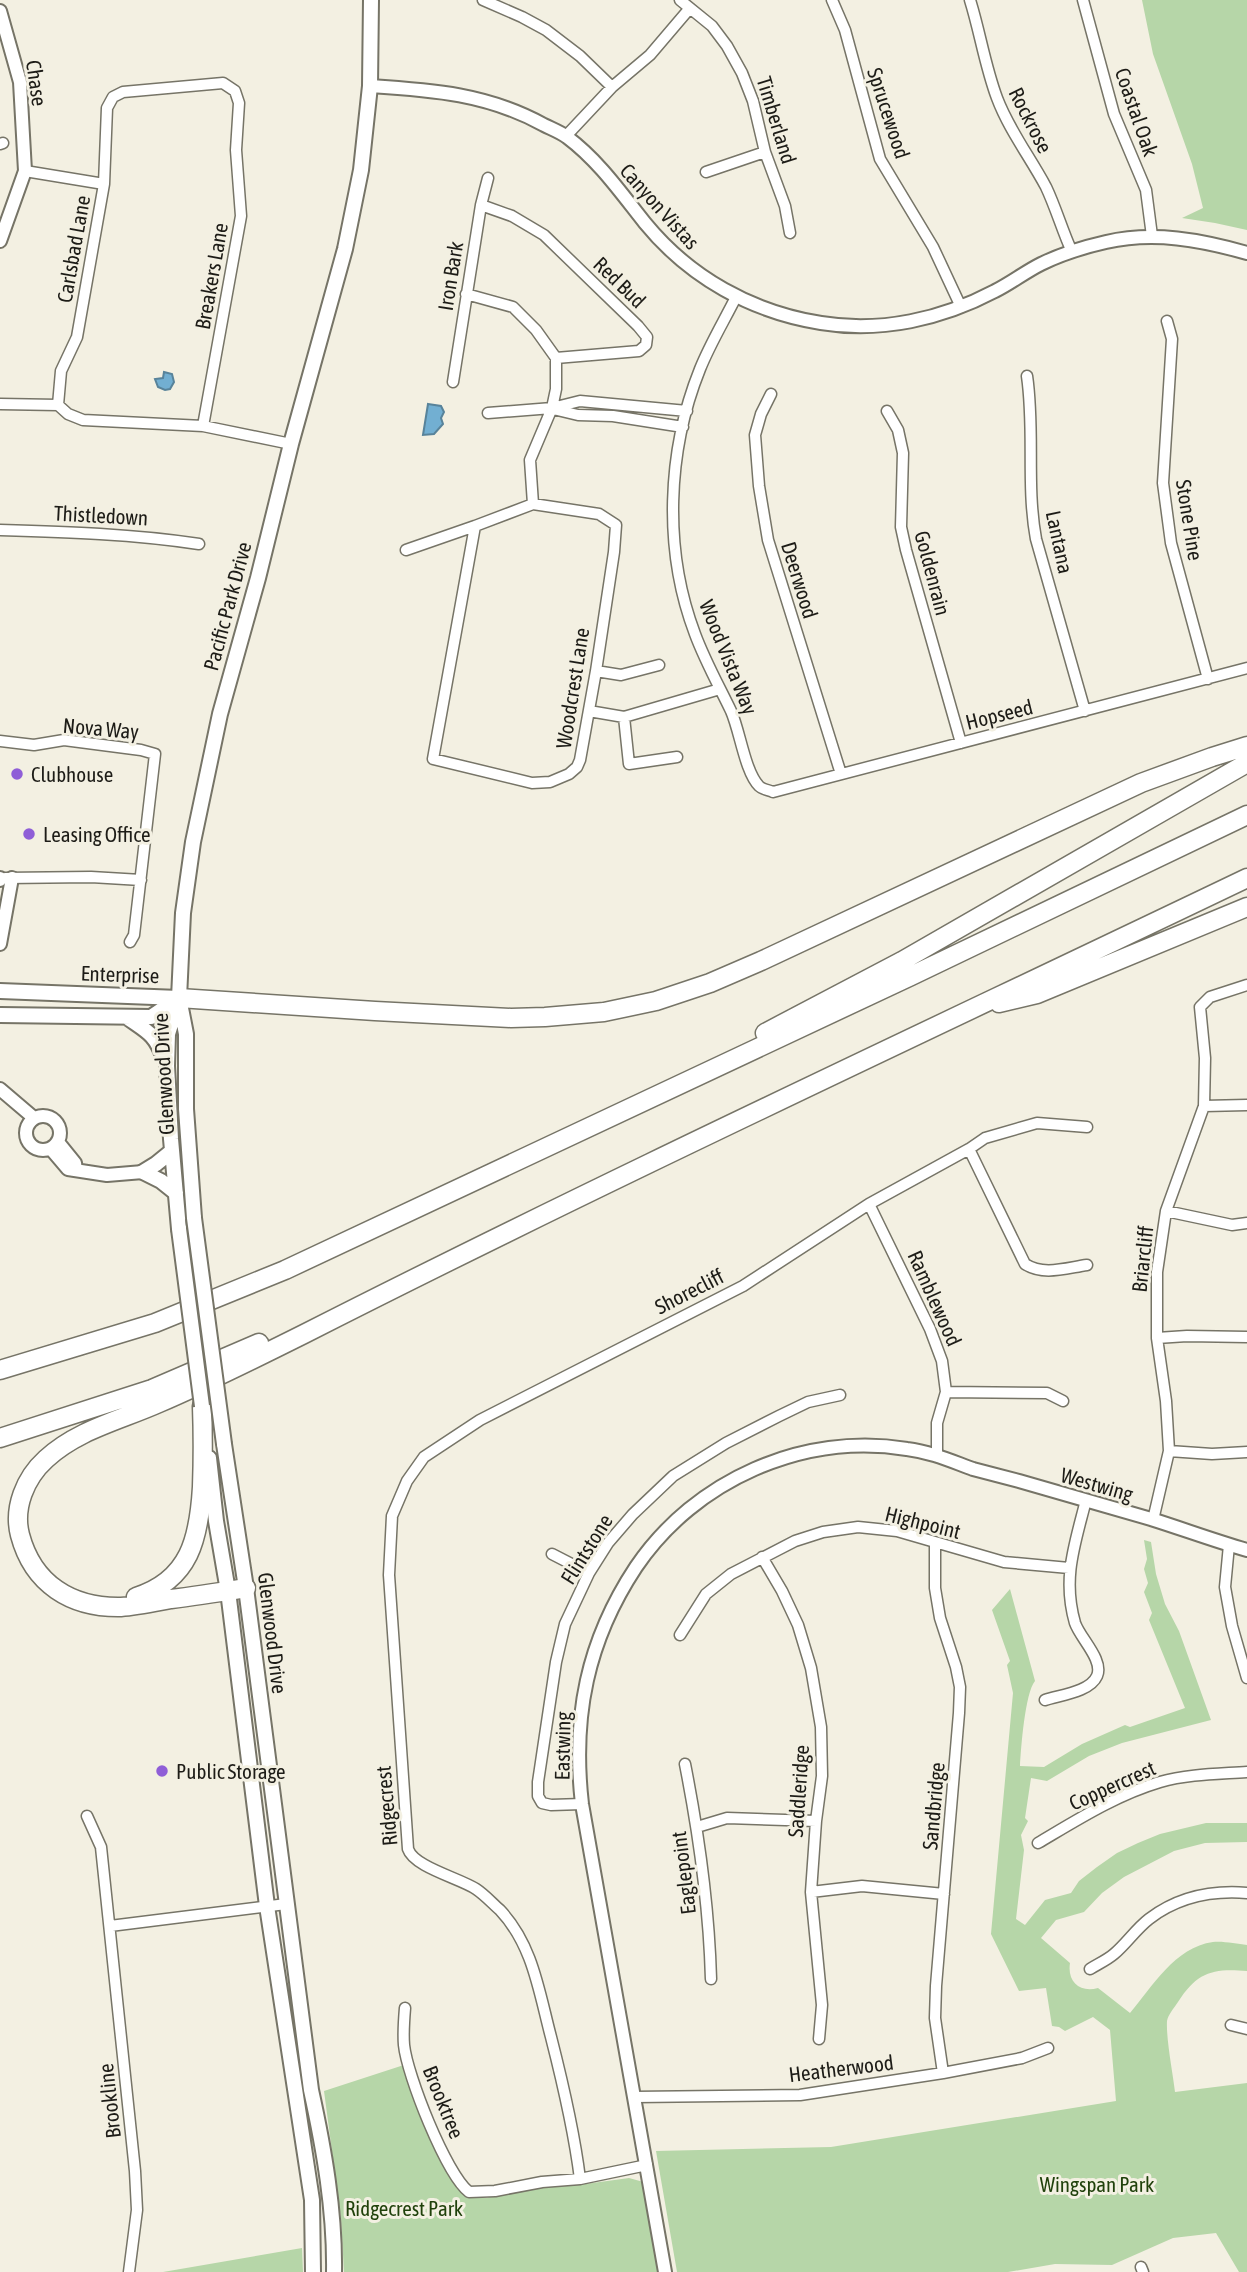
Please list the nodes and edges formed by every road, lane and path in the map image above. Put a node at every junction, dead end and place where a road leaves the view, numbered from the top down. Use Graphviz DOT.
graph roads {
  1 [pos="371,0"];
  2 [pos="483,0"];
  3 [pos="680,0"];
  4 [pos="832,0"];
  5 [pos="970,0"];
  6 [pos="1083,0"];
  7 [pos="690,8"];
  8 [pos="0,11"];
  9 [pos="370,86"];
  10 [pos="612,87"];
  11 [pos="113,97"];
  12 [pos="566,136"];
  13 [pos="765,152"];
  14 [pos="25,171"];
  15 [pos="706,172"];
  16 [pos="488,178"];
  17 [pos="104,184"];
  18 [pos="481,205"];
  19 [pos="790,233"];
  20 [pos="1152,236"];
  21 [pos="0,241"];
  22 [pos="1072,251"];
  23 [pos="1247,253"];
  24 [pos="466,294"];
  25 [pos="736,298"];
  26 [pos="961,307"];
  27 [pos="1167,321"];
  28 [pos="556,358"];
  29 [pos="1027,376"];
  30 [pos="453,382"];
  31 [pos="771,394"];
  32 [pos="0,404"];
  33 [pos="58,405"];
  34 [pos="552,408"];
  35 [pos="687,411"];
  36 [pos="887,411"];
  37 [pos="488,413"];
  38 [pos="203,426"];
  39 [pos="683,427"];
  40 [pos="291,444"];
  41 [pos="533,504"];
  42 [pos="475,526"];
  43 [pos="0,530"];
  44 [pos="199,544"];
  45 [pos="406,550"];
  46 [pos="659,665"];
  47 [pos="1247,668"];
  48 [pos="596,671"];
  49 [pos="1208,679"];
  50 [pos="720,689"];
  51 [pos="589,710"];
  52 [pos="1086,712"];
  53 [pos="624,717"];
  54 [pos="0,741"];
  55 [pos="961,743"];
  56 [pos="1247,746"];
  57 [pos="677,757"];
  58 [pos="1247,762"];
  59 [pos="841,774"];
  60 [pos="760,788"];
  61 [pos="1247,814"];
  62 [pos="1247,877"];
  63 [pos="3,878"];
  64 [pos="141,880"];
  65 [pos="1247,907"];
  66 [pos="130,942"];
  67 [pos="0,944"];
  68 [pos="1247,985"];
  69 [pos="0,991"];
  70 [pos="179,998"];
  71 [pos="965,1011"];
  72 [pos="0,1015"];
  73 [pos="128,1018"];
  74 [pos="167,1066"];
  75 [pos="0,1089"];
  76 [pos="1247,1105"];
  77 [pos="1204,1106"];
  78 [pos="34,1118"];
  79 [pos="1087,1127"];
  80 [pos="54,1145"];
  81 [pos="969,1149"];
  82 [pos="172,1151"];
  83 [pos="526,1157"];
  84 [pos="142,1171"];
  85 [pos="176,1193"];
  86 [pos="869,1204"];
  87 [pos="1166,1211"];
  88 [pos="1247,1223"];
  89 [pos="1087,1265"];
  90 [pos="435,1266"];
  91 [pos="1247,1337"];
  92 [pos="1157,1338"];
  93 [pos="0,1370"];
  94 [pos="946,1392"];
  95 [pos="840,1395"];
  96 [pos="1063,1401"];
  97 [pos="202,1406"];
  98 [pos="0,1438"];
  99 [pos="1169,1451"];
  100 [pos="1247,1452"];
  101 [pos="206,1453"];
  102 [pos="937,1454"];
  103 [pos="1086,1500"];
  104 [pos="1153,1520"];
  105 [pos="935,1544"];
  106 [pos="1229,1545"];
  107 [pos="1247,1550"];
  108 [pos="552,1554"];
  109 [pos="762,1557"];
  110 [pos="1069,1568"];
  111 [pos="589,1573"];
  112 [pos="389,1575"];
  113 [pos="237,1590"];
  114 [pos="98,1605"];
  115 [pos="680,1635"];
  116 [pos="1247,1678"];
  117 [pos="1045,1700"];
  118 [pos="685,1764"];
  119 [pos="1247,1772"];
  120 [pos="582,1804"];
  121 [pos="87,1816"];
  122 [pos="816,1821"];
  123 [pos="697,1827"];
  124 [pos="1038,1843"];
  125 [pos="811,1892"];
  126 [pos="1247,1893"];
  127 [pos="944,1894"];
  128 [pos="286,1904"];
  129 [pos="267,1906"];
  130 [pos="110,1926"];
  131 [pos="1090,1969"];
  132 [pos="711,1979"];
  133 [pos="405,2008"];
  134 [pos="1231,2025"];
  135 [pos="1247,2029"];
  136 [pos="819,2039"];
  137 [pos="1048,2048"];
  138 [pos="943,2073"];
  139 [pos="635,2097"];
  140 [pos="647,2165"];
  141 [pos="580,2179"];
  142 [pos="129,2272"];
  143 [pos="313,2272"];
  144 [pos="334,2272"];
  145 [pos="665,2272"];
  1 -- 9 [label="main road, Pacific Park Drive"];
  2 -- 10 [label="street"];
  3 -- 7 [label="street, Timberland"];
  4 -- 26 [label="street, Sprucewood"];
  5 -- 22 [label="street, Rockrose"];
  6 -- 20 [label="street, Coastal Oak"];
  7 -- 10 [label="street"];
  7 -- 13 [label="street, Timberland"];
  8 -- 14 [label="street, Chase"];
  9 -- 12 [label="street, Canyon Vistas"];
  9 -- 40 [label="main road, Pacific Park Drive"];
  10 -- 12 [label="street"];
  11 -- 17 [label="street, Carlsbad Lane"];
  11 -- 38 [label="street, Breakers Lane"];
  12 -- 25 [label="street, Canyon Vistas"];
  13 -- 15 [label="street"];
  13 -- 19 [label="street, Timberland"];
  14 -- 17 [label="street"];
  14 -- 21 [label="street, Chase"];
  16 -- 18 [label="street, Iron Bark"];
  17 -- 33 [label="street, Carlsbad Lane"];
  18 -- 24 [label="street, Iron Bark"];
  18 -- 28 [label="street, Red Bud"];
  20 -- 22 [label="street, Canyon Vistas"];
  20 -- 23 [label="street, Canyon Vistas"];
  22 -- 26 [label="street, Canyon Vistas"];
  24 -- 28 [label="street"];
  24 -- 30 [label="street, Iron Bark"];
  25 -- 26 [label="street, Canyon Vistas"];
  25 -- 35 [label="street, Wood Vista Way"];
  27 -- 49 [label="street, Stone Pine"];
  28 -- 34 [label="street"];
  29 -- 52 [label="street, Lantana"];
  31 -- 59 [label="street, Deerwood"];
  32 -- 33 [label="street"];
  33 -- 38 [label="street"];
  34 -- 35 [label="street"];
  34 -- 37 [label="street"];
  34 -- 39 [label="street"];
  34 -- 41 [label="street"];
  35 -- 39 [label="street, Wood Vista Way"];
  36 -- 55 [label="street, Goldenrain"];
  38 -- 40 [label="street"];
  39 -- 50 [label="street, Wood Vista Way"];
  40 -- 70 [label="main road, Pacific Park Drive"];
  41 -- 42 [label="street, Woodcrest Lane"];
  41 -- 48 [label="street, Woodcrest Lane"];
  42 -- 45 [label="street, Woodcrest Lane"];
  42 -- 51 [label="street, Woodcrest Lane"];
  43 -- 44 [label="street, Thistledown"];
  46 -- 48 [label="street"];
  47 -- 49 [label="street, Hopseed"];
  48 -- 51 [label="street, Woodcrest Lane"];
  49 -- 52 [label="street, Hopseed"];
  50 -- 53 [label="street"];
  50 -- 60 [label="street, Wood Vista Way"];
  51 -- 53 [label="street"];
  52 -- 55 [label="street, Hopseed"];
  53 -- 57 [label="street"];
  54 -- 64 [label="street, Nova Way"];
  55 -- 59 [label="street, Hopseed"];
  56 -- 70 [label="highway"];
  58 -- 83 [label="highway"];
  59 -- 60 [label="street, Hopseed"];
  61 -- 83 [label="highway"];
  62 -- 71 [label="highway"];
  63 -- 64 [label="street"];
  63 -- 67 [label="street"];
  64 -- 66 [label="street, Nova Way"];
  65 -- 71 [label="highway"];
  68 -- 77 [label="street, Briarcliff"];
  69 -- 70 [label="main road, Enterprise"];
  70 -- 73 [label="main road, Enterprise"];
  70 -- 74 [label="main road, Pacific Park Drive"];
  70 -- 113 [label="main road, Glenwood Drive, bridge"];
  71 -- 90 [label="highway"];
  72 -- 73 [label="main road, Enterprise"];
  73 -- 74 [label="main road"];
  74 -- 82 [label="main road, Pacific Park Drive"];
  75 -- 78 [label="street"];
  76 -- 77 [label="street"];
  77 -- 87 [label="street, Briarcliff"];
  78 -- 80 [label="street"];
  78 -- 80 [label="street"];
  79 -- 81 [label="street, Shorecliff"];
  80 -- 84 [label="street"];
  81 -- 86 [label="street, Shorecliff"];
  81 -- 89 [label="street"];
  82 -- 84 [label="main road"];
  82 -- 85 [label="main road, Pacific Park Drive"];
  83 -- 93 [label="highway"];
  84 -- 85 [label="main road"];
  85 -- 97 [label="main road, Pacific Park Drive, bridge"];
  86 -- 94 [label="street, Ramblewood"];
  86 -- 112 [label="street, Shorecliff"];
  87 -- 88 [label="street"];
  87 -- 92 [label="street, Briarcliff"];
  90 -- 98 [label="highway"];
  90 -- 114 [label="highway"];
  91 -- 92 [label="street"];
  92 -- 99 [label="street, Briarcliff"];
  94 -- 96 [label="street"];
  94 -- 102 [label="street, Ramblewood"];
  95 -- 111 [label="street, Flintstone"];
  97 -- 101 [label="highway"];
  99 -- 100 [label="street"];
  99 -- 104 [label="street, Briarcliff"];
  101 -- 113 [label="main road, Glenwood Drive"];
  101 -- 114 [label="highway"];
  102 -- 103 [label="street, Westwing"];
  102 -- 120 [label="street, Eastwing"];
  103 -- 104 [label="street, Westwing"];
  103 -- 110 [label="street"];
  104 -- 106 [label="street, Westwing"];
  105 -- 109 [label="street, Highpoint"];
  105 -- 110 [label="street, Highpoint"];
  105 -- 127 [label="street, Sandbridge"];
  106 -- 107 [label="street, Westwing"];
  106 -- 116 [label="street"];
  108 -- 111 [label="street"];
  109 -- 115 [label="street, Highpoint"];
  109 -- 122 [label="street, Saddleridge"];
  110 -- 117 [label="street"];
  111 -- 120 [label="street, Flintstone"];
  112 -- 141 [label="street, Ridgecrest"];
  113 -- 114 [label="highway"];
  113 -- 128 [label="main road, Glenwood Drive"];
  113 -- 129 [label="main road, Glenwood Drive"];
  118 -- 123 [label="street, Eaglepoint"];
  119 -- 124 [label="street, Coppercrest"];
  120 -- 139 [label="street, Eastwing"];
  121 -- 130 [label="street, Brookline"];
  122 -- 123 [label="street"];
  122 -- 125 [label="street, Saddleridge"];
  123 -- 132 [label="street, Eaglepoint"];
  125 -- 127 [label="street"];
  125 -- 136 [label="street, Saddleridge"];
  126 -- 131 [label="street"];
  127 -- 138 [label="street, Sandbridge"];
  128 -- 129 [label="street"];
  128 -- 144 [label="main road, Glenwood Drive"];
  129 -- 130 [label="street"];
  129 -- 143 [label="main road, Glenwood Drive"];
  130 -- 142 [label="street, Brookline"];
  133 -- 141 [label="street, Brooktree"];
  134 -- 135 [label="street"];
  137 -- 138 [label="street, Heatherwood"];
  138 -- 139 [label="street, Heatherwood"];
  139 -- 140 [label="street, Eastwing"];
  140 -- 141 [label="street"];
  140 -- 145 [label="street, Eastwing"];
}
